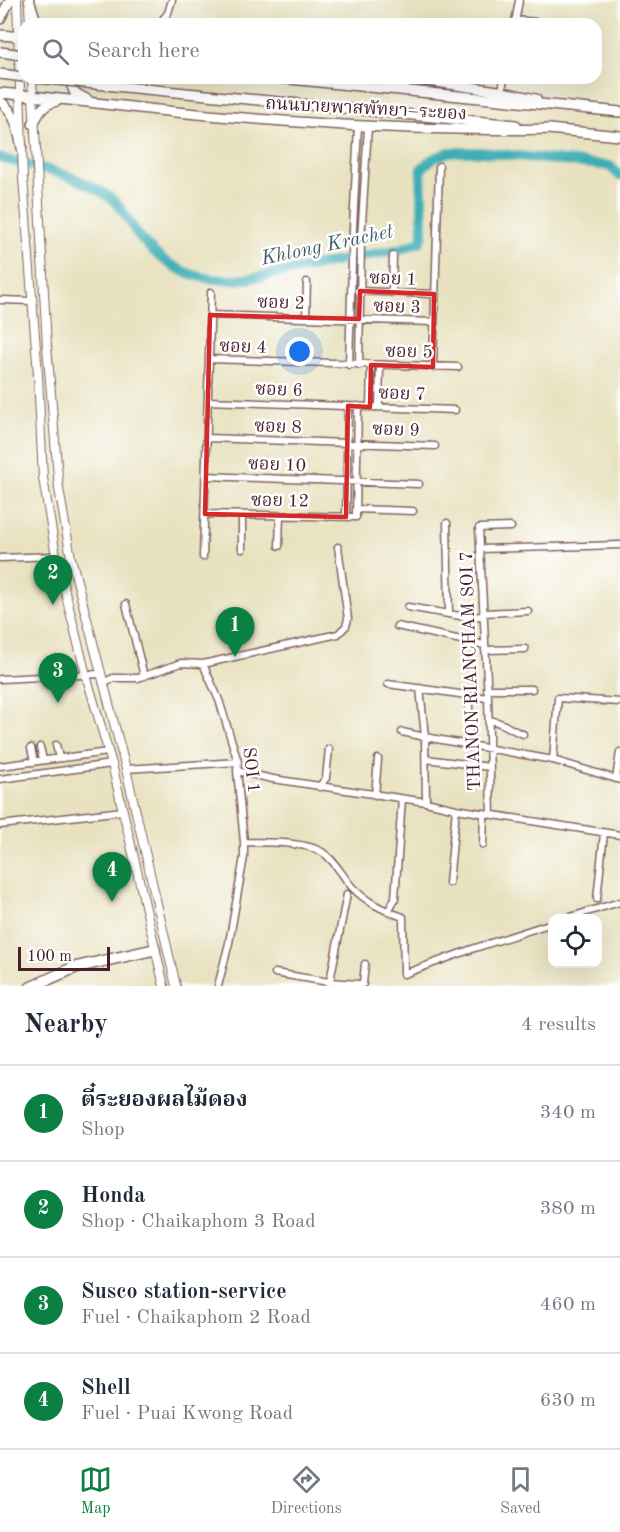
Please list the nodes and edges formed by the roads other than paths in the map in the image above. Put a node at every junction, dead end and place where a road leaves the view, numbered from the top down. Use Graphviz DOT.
graph roads {
  1 [pos="10,0"];
  2 [pos="17,0"];
  3 [pos="29,0"];
  4 [pos="172,0"];
  5 [pos="519,0"];
  6 [pos="19,18"];
  7 [pos="30,18"];
  8 [pos="35,18"];
  9 [pos="164,18"];
  10 [pos="516,18"];
  11 [pos="0,19"];
  12 [pos="0,35"];
  13 [pos="18,37"];
  14 [pos="0,52"];
  15 [pos="18,54"];
  16 [pos="0,74"];
  17 [pos="18,76"];
  18 [pos="20,84"];
  19 [pos="32,84"];
  20 [pos="71,84"];
  21 [pos="95,84"];
  22 [pos="340,84"];
  23 [pos="451,84"];
  24 [pos="503,84"];
  25 [pos="502,91"];
  26 [pos="0,93"];
  27 [pos="20,94"];
  28 [pos="32,96"];
  29 [pos="63,100"];
  30 [pos="0,101"];
  31 [pos="93,103"];
  32 [pos="564,106"];
  33 [pos="620,112"];
  34 [pos="33,124"];
  35 [pos="363,127"];
  36 [pos="552,129"];
  37 [pos="620,136"];
  38 [pos="22,152"];
  39 [pos="440,166"];
  40 [pos="353,228"];
  41 [pos="361,228"];
  42 [pos="352,255"];
  43 [pos="360,255"];
  44 [pos="393,256"];
  45 [pos="307,282"];
  46 [pos="351,291"];
  47 [pos="360,291"];
  48 [pos="211,292"];
  49 [pos="392,293"];
  50 [pos="434,294"];
  51 [pos="0,300"];
  52 [pos="32,301"];
  53 [pos="210,315"];
  54 [pos="306,318"];
  55 [pos="350,319"];
  56 [pos="359,319"];
  57 [pos="433,322"];
  58 [pos="209,359"];
  59 [pos="349,365"];
  60 [pos="359,365"];
  61 [pos="372,365"];
  62 [pos="380,365"];
  63 [pos="433,367"];
  64 [pos="458,367"];
  65 [pos="208,401"];
  66 [pos="348,406"];
  67 [pos="357,406"];
  68 [pos="370,407"];
  69 [pos="379,407"];
  70 [pos="455,410"];
  71 [pos="207,438"];
  72 [pos="347,443"];
  73 [pos="356,443"];
  74 [pos="435,446"];
  75 [pos="206,476"];
  76 [pos="346,481"];
  77 [pos="356,481"];
  78 [pos="419,484"];
  79 [pos="356,509"];
  80 [pos="413,511"];
  81 [pos="205,514"];
  82 [pos="242,515"];
  83 [pos="279,515"];
  84 [pos="346,517"];
  85 [pos="447,523"];
  86 [pos="511,527"];
  87 [pos="620,545"];
  88 [pos="279,546"];
  89 [pos="338,547"];
  90 [pos="242,549"];
  91 [pos="480,549"];
  92 [pos="56,556"];
  93 [pos="203,557"];
  94 [pos="0,558"];
  95 [pos="126,604"];
  96 [pos="408,607"];
  97 [pos="528,611"];
  98 [pos="450,614"];
  99 [pos="483,614"];
  100 [pos="398,626"];
  101 [pos="484,647"];
  102 [pos="525,649"];
  103 [pos="203,664"];
  104 [pos="86,675"];
  105 [pos="144,676"];
  106 [pos="0,679"];
  107 [pos="102,679"];
  108 [pos="388,684"];
  109 [pos="420,688"];
  110 [pos="532,688"];
  111 [pos="488,689"];
  112 [pos="469,696"];
  113 [pos="488,698"];
  114 [pos="620,702"];
  115 [pos="489,720"];
  116 [pos="402,732"];
  117 [pos="523,734"];
  118 [pos="424,737"];
  119 [pos="56,745"];
  120 [pos="469,746"];
  121 [pos="40,747"];
  122 [pos="31,748"];
  123 [pos="490,748"];
  124 [pos="329,749"];
  125 [pos="108,752"];
  126 [pos="620,757"];
  127 [pos="59,758"];
  128 [pos="378,759"];
  129 [pos="426,759"];
  130 [pos="43,760"];
  131 [pos="553,760"];
  132 [pos="34,762"];
  133 [pos="238,762"];
  134 [pos="15,764"];
  135 [pos="112,764"];
  136 [pos="0,766"];
  137 [pos="490,767"];
  138 [pos="126,769"];
  139 [pos="237,771"];
  140 [pos="16,777"];
  141 [pos="0,779"];
  142 [pos="618,780"];
  143 [pos="319,787"];
  144 [pos="375,795"];
  145 [pos="402,799"];
  146 [pos="426,802"];
  147 [pos="456,809"];
  148 [pos="123,811"];
  149 [pos="484,813"];
  150 [pos="491,814"];
  151 [pos="0,825"];
  152 [pos="604,833"];
  153 [pos="620,835"];
  154 [pos="244,842"];
  155 [pos="483,845"];
  156 [pos="449,883"];
  157 [pos="347,894"];
  158 [pos="597,899"];
  159 [pos="620,902"];
  160 [pos="388,912"];
  161 [pos="580,914"];
  162 [pos="548,924"];
  163 [pos="156,949"];
  164 [pos="365,964"];
  165 [pos="275,972"];
  166 [pos="329,984"];
  167 [pos="362,985"];
  168 [pos="29,986"];
  169 [pos="38,986"];
  170 [pos="164,986"];
  171 [pos="176,986"];
  172 [pos="218,986"];
  1 -- 11 [label="highway"];
  2 -- 6 [label="main road"];
  3 -- 7 [label="main road"];
  3 -- 8 [label="highway"];
  4 -- 9 [label="street"];
  5 -- 10 [label="street"];
  12 -- 13 [label="highway"];
  14 -- 15 [label="highway, bridge"];
  16 -- 17 [label="highway, bridge"];
  18 -- 27 [label="main road"];
  19 -- 28 [label="main road"];
  20 -- 31 [label="highway"];
  21 -- 36 [label="highway, ถนนบายพาสพัทยา–ระยอง, bridge"];
  22 -- 32 [label="highway, ถนนบายพาสพัทยา–ระยอง"];
  23 -- 25 [label="highway, ถนนบายพาสพัทยา–ระยอง"];
  24 -- 25 [label="street"];
  25 -- 32 [label="highway, ถนนบายพาสพัทยา–ระยอง"];
  26 -- 27 [label="highway, ถนนบายพาสพัทยา–ระยอง"];
  27 -- 28 [label="highway, ถนนบายพาสพัทยา–ระยอง"];
  27 -- 38 [label="main road"];
  28 -- 29 [label="highway, ถนนบายพาสพัทยา–ระยอง"];
  28 -- 34 [label="main road"];
  29 -- 31 [label="highway, ถนนบายพาสพัทยา–ระยอง"];
  29 -- 34 [label="highway"];
  30 -- 38 [label="highway"];
  31 -- 35 [label="highway, ถนนบายพาสพัทยา–ระยอง"];
  32 -- 33 [label="highway, ถนนบายพาสพัทยา–ระยอง"];
  34 -- 107 [label="main road"];
  35 -- 36 [label="highway, ถนนบายพาสพัทยา–ระยอง"];
  35 -- 40 [label="street"];
  35 -- 41 [label="street"];
  36 -- 37 [label="highway, ถนนบายพาสพัทยา–ระยอง"];
  38 -- 52 [label="main road"];
  39 -- 50 [label="street"];
  40 -- 41 [label="street"];
  40 -- 42 [label="street"];
  41 -- 43 [label="street"];
  42 -- 43 [label="street"];
  42 -- 46 [label="street"];
  43 -- 47 [label="street"];
  44 -- 49 [label="street"];
  45 -- 54 [label="street"];
  46 -- 47 [label="street, ซอย 1"];
  46 -- 55 [label="street"];
  47 -- 49 [label="street, ซอย 1"];
  47 -- 56 [label="street"];
  48 -- 53 [label="street"];
  49 -- 50 [label="street, ซอย 1"];
  50 -- 57 [label="street"];
  51 -- 52 [label="street"];
  52 -- 92 [label="main road"];
  53 -- 54 [label="street, ซอย 2"];
  53 -- 58 [label="street"];
  54 -- 55 [label="street, ซอย 2"];
  55 -- 56 [label="street, ซอย 2"];
  55 -- 59 [label="street"];
  56 -- 57 [label="street, ซอย 3"];
  56 -- 60 [label="street"];
  57 -- 63 [label="street"];
  58 -- 59 [label="street, ซอย 4"];
  58 -- 65 [label="street"];
  59 -- 60 [label="street, ซอย 4"];
  60 -- 61 [label="street, ซอย 5"];
  61 -- 62 [label="street, ซอย 5"];
  61 -- 68 [label="street"];
  62 -- 63 [label="street, ซอย 5"];
  62 -- 69 [label="street"];
  63 -- 64 [label="street, ซอย 5"];
  65 -- 66 [label="street, ซอย 6"];
  65 -- 71 [label="street"];
  66 -- 67 [label="street, ซอย 7"];
  66 -- 72 [label="street"];
  67 -- 68 [label="street, ซอย 7"];
  67 -- 73 [label="street"];
  68 -- 69 [label="street, ซอย 7"];
  69 -- 70 [label="street, ซอย 7"];
  71 -- 72 [label="street, ซอย 8"];
  71 -- 75 [label="street"];
  72 -- 73 [label="street, ซอย 8"];
  72 -- 76 [label="street"];
  73 -- 74 [label="street, ซอย 9"];
  73 -- 77 [label="street"];
  75 -- 76 [label="street, ซอย 10"];
  75 -- 81 [label="street"];
  76 -- 77 [label="street, ซอย 10"];
  76 -- 84 [label="street"];
  77 -- 78 [label="street, ซอย 10"];
  77 -- 79 [label="street"];
  79 -- 80 [label="street"];
  79 -- 84 [label="street, ซอย 12"];
  81 -- 82 [label="street, ซอย 12"];
  81 -- 93 [label="street"];
  82 -- 83 [label="street, ซอย 12"];
  82 -- 90 [label="street"];
  83 -- 84 [label="street, ซอย 12"];
  83 -- 88 [label="street"];
  85 -- 98 [label="street"];
  86 -- 91 [label="street, THANON RIANCHAM SOI 7"];
  87 -- 91 [label="street"];
  89 -- 103 [label="street"];
  91 -- 99 [label="street, THANON RIANCHAM SOI 7"];
  92 -- 94 [label="street"];
  92 -- 104 [label="main road"];
  95 -- 105 [label="street"];
  96 -- 98 [label="street"];
  97 -- 99 [label="street"];
  98 -- 99 [label="street"];
  99 -- 101 [label="street, THANON RIANCHAM SOI 7"];
  100 -- 101 [label="street"];
  101 -- 102 [label="street"];
  101 -- 111 [label="street, THANON RIANCHAM SOI 7"];
  103 -- 105 [label="street"];
  103 -- 133 [label="street, SOI 1"];
  104 -- 106 [label="street"];
  104 -- 107 [label="street"];
  104 -- 125 [label="main road"];
  105 -- 107 [label="street"];
  107 -- 138 [label="main road"];
  108 -- 109 [label="street"];
  109 -- 112 [label="street"];
  109 -- 118 [label="street"];
  110 -- 111 [label="street"];
  111 -- 113 [label="street, THANON RIANCHAM SOI 7"];
  112 -- 113 [label="street"];
  112 -- 120 [label="street"];
  113 -- 115 [label="street, THANON RIANCHAM SOI 7"];
  114 -- 131 [label="street"];
  115 -- 117 [label="street"];
  115 -- 123 [label="street, THANON RIANCHAM SOI 7"];
  116 -- 118 [label="street"];
  118 -- 120 [label="street"];
  118 -- 129 [label="street"];
  119 -- 127 [label="street"];
  120 -- 123 [label="street"];
  121 -- 130 [label="street"];
  122 -- 132 [label="street"];
  123 -- 131 [label="street"];
  123 -- 137 [label="street, THANON RIANCHAM SOI 7"];
  124 -- 143 [label="street"];
  125 -- 127 [label="street"];
  125 -- 135 [label="main road"];
  126 -- 142 [label="street"];
  127 -- 130 [label="street"];
  128 -- 144 [label="street"];
  129 -- 137 [label="street"];
  129 -- 146 [label="street"];
  130 -- 132 [label="street"];
  131 -- 142 [label="street"];
  132 -- 134 [label="street"];
  133 -- 138 [label="street"];
  133 -- 139 [label="street, SOI 1"];
  134 -- 136 [label="street"];
  134 -- 140 [label="street"];
  135 -- 140 [label="street"];
  135 -- 148 [label="main road"];
  137 -- 150 [label="street, THANON RIANCHAM SOI 7"];
  138 -- 171 [label="main road"];
  139 -- 143 [label="street"];
  139 -- 154 [label="street, SOI 1"];
  140 -- 141 [label="street"];
  143 -- 144 [label="street"];
  144 -- 145 [label="street"];
  145 -- 146 [label="street"];
  145 -- 160 [label="street"];
  146 -- 147 [label="street"];
  147 -- 149 [label="street"];
  147 -- 156 [label="street"];
  148 -- 151 [label="street"];
  148 -- 163 [label="main road"];
  149 -- 150 [label="street"];
  149 -- 155 [label="street"];
  150 -- 152 [label="street"];
  152 -- 153 [label="street"];
  152 -- 158 [label="street"];
  154 -- 160 [label="street"];
  154 -- 172 [label="street, SOI 1"];
  157 -- 166 [label="street"];
  159 -- 161 [label="street"];
  160 -- 162 [label="street"];
  163 -- 168 [label="street"];
  163 -- 169 [label="street"];
  163 -- 170 [label="main road"];
  164 -- 167 [label="street"];
  165 -- 166 [label="street"];
  166 -- 167 [label="street"];
}
